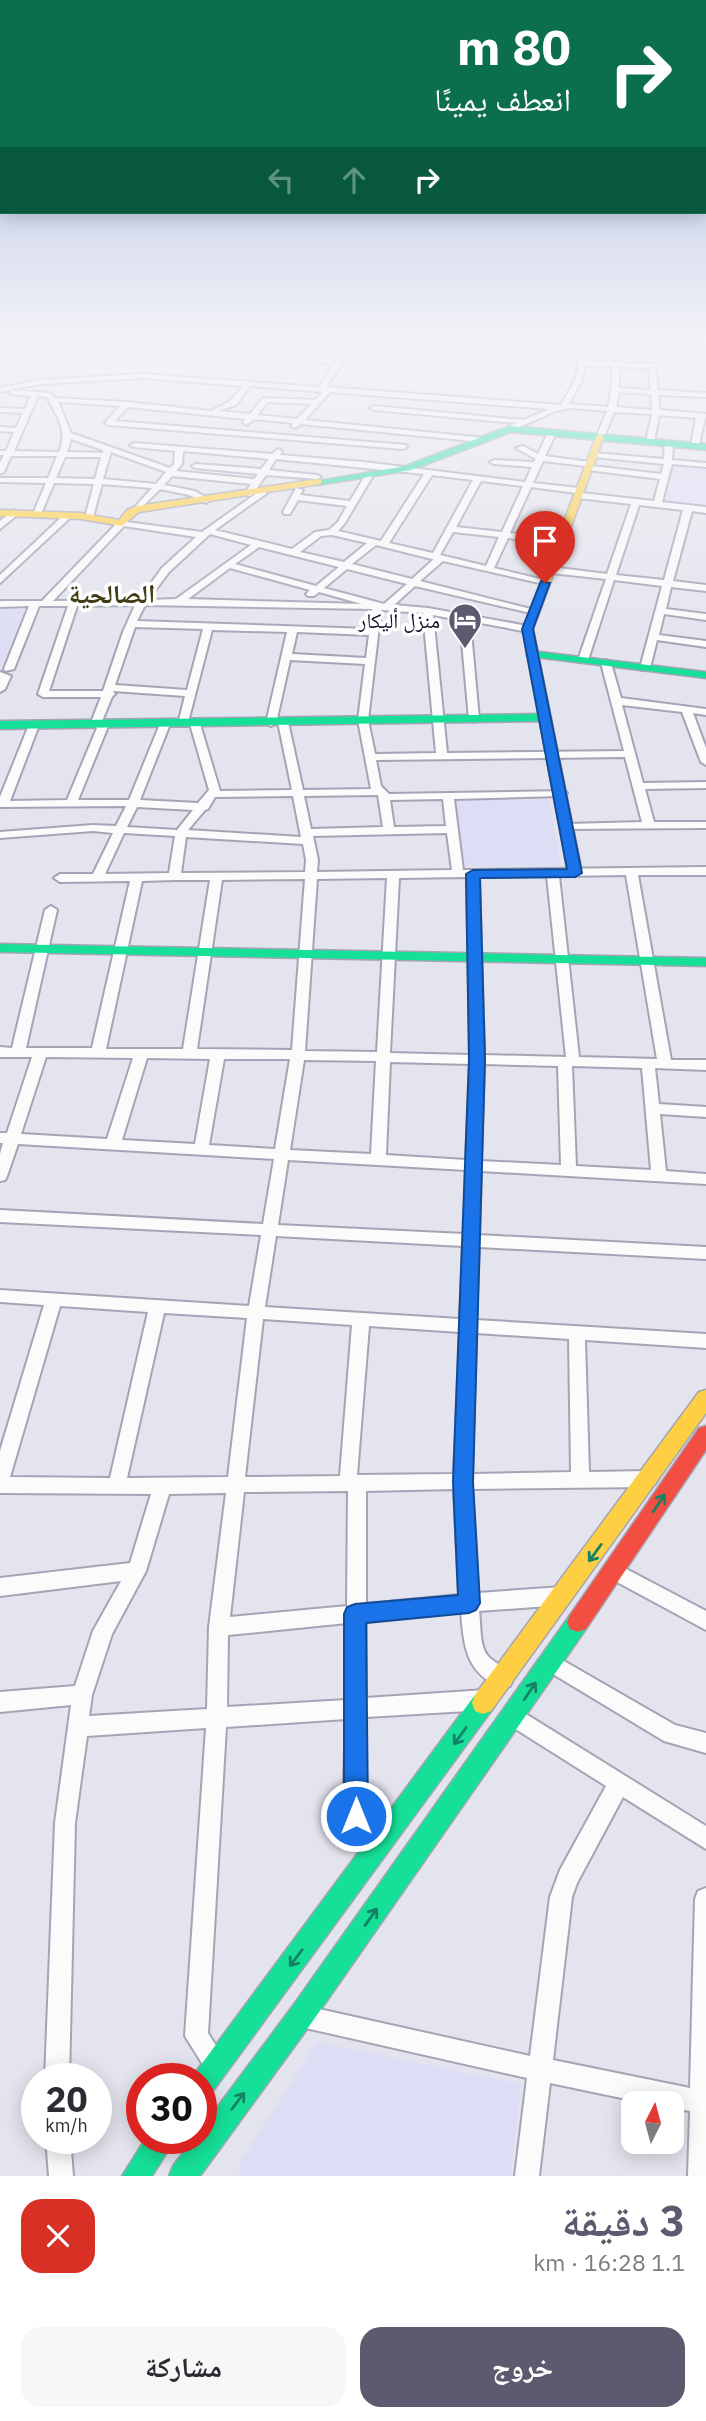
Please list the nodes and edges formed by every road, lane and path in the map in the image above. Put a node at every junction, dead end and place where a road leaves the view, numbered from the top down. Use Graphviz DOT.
graph roads {
  1 [pos="65,444"];
  2 [pos="88,444"];
  3 [pos="135,444"];
  4 [pos="236,444"];
  5 [pos="283,444"];
  6 [pos="334,444"];
  7 [pos="366,444"];
  8 [pos="371,444"];
  9 [pos="472,444"];
  10 [pos="547,444"];
  11 [pos="598,444"];
  12 [pos="665,444"];
  13 [pos="669,444"];
  14 [pos="700,446"];
  15 [pos="403,447"];
  16 [pos="179,448"];
  17 [pos="520,448"];
  18 [pos="207,450"];
  19 [pos="107,452"];
  20 [pos="233,452"];
  21 [pos="4,453"];
  22 [pos="61,455"];
  23 [pos="274,456"];
  24 [pos="325,460"];
  25 [pos="494,461"];
  26 [pos="537,462"];
  27 [pos="591,463"];
  28 [pos="668,463"];
  29 [pos="706,465"];
  30 [pos="195,466"];
  31 [pos="399,470"];
  32 [pos="0,472"];
  33 [pos="171,472"];
  34 [pos="264,472"];
  35 [pos="429,473"];
  36 [pos="370,474"];
  37 [pos="188,476"];
  38 [pos="662,477"];
  39 [pos="478,479"];
  40 [pos="0,480"];
  41 [pos="50,482"];
  42 [pos="98,484"];
  43 [pos="527,485"];
  44 [pos="158,486"];
  45 [pos="307,486"];
  46 [pos="257,489"];
  47 [pos="579,493"];
  48 [pos="206,500"];
  49 [pos="636,502"];
  50 [pos="352,504"];
  51 [pos="657,505"];
  52 [pos="688,508"];
  53 [pos="137,509"];
  54 [pos="706,510"];
  55 [pos="287,512"];
  56 [pos="7,513"];
  57 [pos="37,514"];
  58 [pos="69,515"];
  59 [pos="89,517"];
  60 [pos="122,523"];
  61 [pos="0,526"];
  62 [pos="450,529"];
  63 [pos="332,532"];
  64 [pos="205,533"];
  65 [pos="504,536"];
  66 [pos="561,542"];
  67 [pos="379,543"];
  68 [pos="257,544"];
  69 [pos="293,552"];
  70 [pos="438,557"];
  71 [pos="227,565"];
  72 [pos="346,566"];
  73 [pos="489,569"];
  74 [pos="548,576"];
  75 [pos="611,577"];
  76 [pos="0,580"];
  77 [pos="416,583"];
  78 [pos="668,583"];
  79 [pos="706,588"];
  80 [pos="317,589"];
  81 [pos="178,602"];
  82 [pos="141,603"];
  83 [pos="0,604"];
  84 [pos="39,604"];
  85 [pos="73,604"];
  86 [pos="296,605"];
  87 [pos="380,606"];
  88 [pos="428,611"];
  89 [pos="661,611"];
  90 [pos="533,612"];
  91 [pos="706,617"];
  92 [pos="465,618"];
  93 [pos="132,624"];
  94 [pos="208,628"];
  95 [pos="528,629"];
  96 [pos="292,631"];
  97 [pos="374,632"];
  98 [pos="654,637"];
  99 [pos="706,644"];
  100 [pos="531,654"];
  101 [pos="286,657"];
  102 [pos="583,660"];
  103 [pos="370,661"];
  104 [pos="606,663"];
  105 [pos="645,668"];
  106 [pos="4,672"];
  107 [pos="706,675"];
  108 [pos="0,689"];
  109 [pos="111,691"];
  110 [pos="192,693"];
  111 [pos="616,701"];
  112 [pos="686,710"];
  113 [pos="706,712"];
  114 [pos="543,718"];
  115 [pos="474,719"];
  116 [pos="363,720"];
  117 [pos="438,720"];
  118 [pos="277,722"];
  119 [pos="100,724"];
  120 [pos="165,724"];
  121 [pos="189,724"];
  122 [pos="0,725"];
  123 [pos="34,725"];
  124 [pos="630,754"];
  125 [pos="554,755"];
  126 [pos="442,756"];
  127 [pos="371,757"];
  128 [pos="706,762"];
  129 [pos="706,785"];
  130 [pos="639,786"];
  131 [pos="297,793"];
  132 [pos="561,793"];
  133 [pos="213,794"];
  134 [pos="384,794"];
  135 [pos="448,797"];
  136 [pos="133,803"];
  137 [pos="1,804"];
  138 [pos="71,804"];
  139 [pos="204,807"];
  140 [pos="706,825"];
  141 [pos="649,826"];
  142 [pos="567,827"];
  143 [pos="452,829"];
  144 [pos="120,830"];
  145 [pos="389,831"];
  146 [pos="181,832"];
  147 [pos="0,835"];
  148 [pos="307,837"];
  149 [pos="706,871"];
  150 [pos="631,872"];
  151 [pos="553,873"];
  152 [pos="575,873"];
  153 [pos="458,874"];
  154 [pos="473,874"];
  155 [pos="393,875"];
  156 [pos="311,876"];
  157 [pos="137,877"];
  158 [pos="174,877"];
  159 [pos="216,877"];
  160 [pos="60,878"];
  161 [pos="97,878"];
  162 [pos="51,910"];
  163 [pos="0,948"];
  164 [pos="42,949"];
  165 [pos="121,951"];
  166 [pos="205,952"];
  167 [pos="305,954"];
  168 [pos="389,956"];
  169 [pos="473,957"];
  170 [pos="561,959"];
  171 [pos="647,961"];
  172 [pos="706,962"];
  173 [pos="0,1052"];
  174 [pos="18,1053"];
  175 [pos="40,1053"];
  176 [pos="98,1054"];
  177 [pos="141,1054"];
  178 [pos="218,1054"];
  179 [pos="189,1055"];
  180 [pos="298,1055"];
  181 [pos="385,1057"];
  182 [pos="477,1059"];
  183 [pos="569,1062"];
  184 [pos="648,1063"];
  185 [pos="664,1064"];
  186 [pos="706,1065"];
  187 [pos="652,1109"];
  188 [pos="706,1112"];
  189 [pos="6,1138"];
  190 [pos="113,1143"];
  191 [pos="201,1149"];
  192 [pos="282,1153"];
  193 [pos="378,1160"];
  194 [pos="474,1165"];
  195 [pos="569,1170"];
  196 [pos="0,1176"];
  197 [pos="659,1176"];
  198 [pos="706,1179"];
  199 [pos="0,1216"];
  200 [pos="270,1230"];
  201 [pos="471,1241"];
  202 [pos="706,1253"];
  203 [pos="0,1296"];
  204 [pos="54,1299"];
  205 [pos="157,1306"];
  206 [pos="256,1312"];
  207 [pos="361,1319"];
  208 [pos="468,1326"];
  209 [pos="577,1333"];
  210 [pos="706,1341"];
  211 [pos="706,1398"];
  212 [pos="706,1434"];
  213 [pos="699,1456"];
  214 [pos="649,1479"];
  215 [pos="580,1480"];
  216 [pos="463,1482"];
  217 [pos="0,1483"];
  218 [pos="234,1483"];
  219 [pos="352,1483"];
  220 [pos="117,1485"];
  221 [pos="162,1486"];
  222 [pos="613,1570"];
  223 [pos="137,1571"];
  224 [pos="0,1587"];
  225 [pos="563,1596"];
  226 [pos="469,1603"];
  227 [pos="355,1614"];
  228 [pos="706,1621"];
  229 [pos="219,1627"];
  230 [pos="550,1662"];
  231 [pos="503,1679"];
  232 [pos="82,1695"];
  233 [pos="486,1700"];
  234 [pos="0,1702"];
  235 [pos="356,1709"];
  236 [pos="513,1716"];
  237 [pos="216,1717"];
  238 [pos="77,1727"];
  239 [pos="706,1743"];
  240 [pos="619,1783"];
  241 [pos="706,1838"];
  242 [pos="375,1852"];
  243 [pos="706,1899"];
  244 [pos="301,2016"];
  245 [pos="58,2063"];
  246 [pos="215,2063"];
  247 [pos="217,2064"];
  248 [pos="538,2069"];
  249 [pos="704,2103"];
  250 [pos="59,2154"];
  251 [pos="152,2154"];
  252 [pos="61,2176"];
  253 [pos="136,2176"];
  254 [pos="183,2176"];
  255 [pos="527,2176"];
  256 [pos="700,2176"];
  1 -- 22 [label="street"];
  2 -- 19 [label="street"];
  3 -- 16 [label="street"];
  4 -- 20 [label="street"];
  5 -- 23 [label="street"];
  6 -- 24 [label="street"];
  7 -- 8 [label="street"];
  8 -- 15 [label="street"];
  9 -- 31 [label="street"];
  10 -- 26 [label="street"];
  11 -- 27 [label="street"];
  12 -- 13 [label="street"];
  13 -- 14 [label="street"];
  13 -- 28 [label="street"];
  16 -- 18 [label="street"];
  16 -- 33 [label="street"];
  17 -- 26 [label="street"];
  18 -- 20 [label="street"];
  18 -- 30 [label="street"];
  19 -- 22 [label="street"];
  19 -- 33 [label="street"];
  19 -- 42 [label="street"];
  20 -- 23 [label="street"];
  21 -- 22 [label="street"];
  21 -- 32 [label="street"];
  22 -- 41 [label="street"];
  23 -- 24 [label="street"];
  23 -- 34 [label="street"];
  24 -- 31 [label="street"];
  24 -- 45 [label="street"];
  25 -- 26 [label="street"];
  26 -- 27 [label="street"];
  26 -- 43 [label="street"];
  27 -- 28 [label="street"];
  27 -- 38 [label="street"];
  27 -- 47 [label="street"];
  28 -- 29 [label="street"];
  28 -- 38 [label="street"];
  30 -- 34 [label="street"];
  30 -- 37 [label="street"];
  31 -- 35 [label="street"];
  31 -- 36 [label="street"];
  33 -- 37 [label="street"];
  33 -- 44 [label="street"];
  34 -- 45 [label="street"];
  34 -- 46 [label="street"];
  35 -- 39 [label="street"];
  35 -- 67 [label="street"];
  36 -- 45 [label="street"];
  36 -- 50 [label="street"];
  37 -- 46 [label="street"];
  38 -- 51 [label="street"];
  39 -- 43 [label="street"];
  39 -- 62 [label="street"];
  40 -- 41 [label="street"];
  41 -- 42 [label="street"];
  41 -- 57 [label="street"];
  42 -- 44 [label="street"];
  42 -- 59 [label="street"];
  43 -- 47 [label="street"];
  43 -- 65 [label="street"];
  44 -- 48 [label="street"];
  44 -- 53 [label="street"];
  45 -- 46 [label="street"];
  45 -- 50 [label="street"];
  45 -- 55 [label="street"];
  46 -- 48 [label="street"];
  46 -- 64 [label="street"];
  47 -- 49 [label="street"];
  47 -- 66 [label="street"];
  48 -- 53 [label="street"];
  49 -- 51 [label="street"];
  49 -- 75 [label="street"];
  50 -- 63 [label="street"];
  51 -- 52 [label="street"];
  52 -- 54 [label="street"];
  52 -- 78 [label="street"];
  53 -- 60 [label="street"];
  56 -- 57 [label="street"];
  56 -- 61 [label="street"];
  57 -- 58 [label="street"];
  58 -- 59 [label="street"];
  58 -- 76 [label="street"];
  59 -- 60 [label="street"];
  60 -- 64 [label="street"];
  60 -- 84 [label="street"];
  62 -- 65 [label="street"];
  62 -- 70 [label="street"];
  63 -- 67 [label="street"];
  63 -- 69 [label="street"];
  64 -- 68 [label="street"];
  64 -- 82 [label="street"];
  65 -- 66 [label="street"];
  65 -- 73 [label="street"];
  66 -- 74 [label="street"];
  67 -- 70 [label="street"];
  67 -- 72 [label="street"];
  68 -- 69 [label="street"];
  68 -- 71 [label="street"];
  69 -- 72 [label="street"];
  70 -- 73 [label="street"];
  70 -- 77 [label="street"];
  71 -- 80 [label="street"];
  71 -- 81 [label="street"];
  72 -- 77 [label="street"];
  72 -- 80 [label="street"];
  73 -- 74 [label="street"];
  74 -- 75 [label="street"];
  74 -- 90 [label="street"];
  75 -- 78 [label="street"];
  75 -- 102 [label="street"];
  77 -- 87 [label="street"];
  77 -- 90 [label="street"];
  78 -- 79 [label="street"];
  78 -- 89 [label="street"];
  80 -- 86 [label="street"];
  80 -- 87 [label="street"];
  81 -- 82 [label="street"];
  81 -- 86 [label="street"];
  82 -- 85 [label="street"];
  82 -- 93 [label="street"];
  83 -- 84 [label="street"];
  84 -- 85 [label="street"];
  84 -- 106 [label="street"];
  85 -- 109 [label="street"];
  86 -- 87 [label="street"];
  87 -- 88 [label="street"];
  87 -- 97 [label="street"];
  88 -- 92 [label="street"];
  88 -- 117 [label="street"];
  89 -- 91 [label="street"];
  89 -- 98 [label="street"];
  90 -- 95 [label="street"];
  92 -- 95 [label="street"];
  92 -- 115 [label="street"];
  93 -- 94 [label="street"];
  93 -- 109 [label="street"];
  94 -- 96 [label="street"];
  94 -- 110 [label="street"];
  95 -- 100 [label="street"];
  96 -- 97 [label="street"];
  96 -- 101 [label="street"];
  97 -- 103 [label="street"];
  98 -- 99 [label="street"];
  98 -- 105 [label="street"];
  100 -- 102 [label="street"];
  100 -- 114 [label="street"];
  101 -- 103 [label="street"];
  101 -- 118 [label="street"];
  102 -- 104 [label="street"];
  103 -- 116 [label="street"];
  104 -- 105 [label="street"];
  104 -- 111 [label="street"];
  105 -- 107 [label="street"];
  106 -- 108 [label="street"];
  109 -- 110 [label="street"];
  109 -- 119 [label="street"];
  110 -- 121 [label="street"];
  111 -- 112 [label="street"];
  111 -- 124 [label="street"];
  112 -- 113 [label="street"];
  112 -- 128 [label="street"];
  114 -- 115 [label="street"];
  114 -- 125 [label="street"];
  115 -- 117 [label="street"];
  116 -- 117 [label="street"];
  116 -- 118 [label="street"];
  116 -- 127 [label="street"];
  117 -- 126 [label="street"];
  118 -- 121 [label="street"];
  118 -- 131 [label="street"];
  119 -- 120 [label="street"];
  119 -- 123 [label="street"];
  119 -- 138 [label="street"];
  120 -- 121 [label="street"];
  120 -- 136 [label="street"];
  121 -- 133 [label="street"];
  122 -- 123 [label="street"];
  123 -- 137 [label="street"];
  124 -- 125 [label="street"];
  124 -- 130 [label="street"];
  125 -- 126 [label="street"];
  125 -- 132 [label="street"];
  126 -- 127 [label="street"];
  127 -- 134 [label="street"];
  129 -- 130 [label="street"];
  130 -- 141 [label="street"];
  131 -- 133 [label="street"];
  131 -- 134 [label="street"];
  131 -- 148 [label="street"];
  132 -- 135 [label="street"];
  132 -- 142 [label="street"];
  133 -- 139 [label="street"];
  134 -- 135 [label="street"];
  134 -- 145 [label="street"];
  135 -- 143 [label="street"];
  136 -- 138 [label="street"];
  136 -- 139 [label="street"];
  136 -- 144 [label="street"];
  137 -- 138 [label="street"];
  139 -- 146 [label="street"];
  140 -- 141 [label="street"];
  141 -- 142 [label="street"];
  142 -- 152 [label="street"];
  143 -- 145 [label="street"];
  143 -- 153 [label="street"];
  144 -- 146 [label="street"];
  144 -- 147 [label="street"];
  144 -- 161 [label="street"];
  145 -- 148 [label="street"];
  146 -- 148 [label="street"];
  146 -- 158 [label="street"];
  148 -- 156 [label="street"];
  149 -- 150 [label="street"];
  150 -- 152 [label="street"];
  150 -- 171 [label="street"];
  151 -- 152 [label="street"];
  151 -- 154 [label="street"];
  151 -- 170 [label="street"];
  153 -- 154 [label="street"];
  153 -- 155 [label="street"];
  154 -- 169 [label="street"];
  155 -- 156 [label="street"];
  155 -- 168 [label="street"];
  156 -- 159 [label="street"];
  156 -- 167 [label="street"];
  157 -- 158 [label="street"];
  157 -- 161 [label="street"];
  157 -- 165 [label="street"];
  158 -- 159 [label="street"];
  159 -- 166 [label="street"];
  160 -- 161 [label="street"];
  162 -- 164 [label="street"];
  163 -- 164 [label="street"];
  164 -- 165 [label="street"];
  164 -- 174 [label="street"];
  165 -- 166 [label="street"];
  165 -- 176 [label="street"];
  166 -- 167 [label="street"];
  166 -- 179 [label="street"];
  167 -- 168 [label="street"];
  167 -- 180 [label="street"];
  168 -- 169 [label="street"];
  168 -- 181 [label="street"];
  169 -- 170 [label="street"];
  169 -- 182 [label="street"];
  170 -- 171 [label="street"];
  170 -- 183 [label="street"];
  171 -- 172 [label="street"];
  171 -- 185 [label="street"];
  173 -- 174 [label="street"];
  174 -- 175 [label="street"];
  175 -- 176 [label="street"];
  175 -- 189 [label="street"];
  176 -- 177 [label="street"];
  177 -- 179 [label="street"];
  177 -- 190 [label="street"];
  178 -- 179 [label="street"];
  178 -- 180 [label="street"];
  178 -- 191 [label="street"];
  180 -- 181 [label="street"];
  180 -- 192 [label="street"];
  181 -- 182 [label="street"];
  181 -- 193 [label="street"];
  182 -- 183 [label="street"];
  182 -- 194 [label="street"];
  183 -- 184 [label="street"];
  183 -- 195 [label="street"];
  184 -- 185 [label="street"];
  184 -- 187 [label="street"];
  185 -- 186 [label="street"];
  187 -- 188 [label="street"];
  187 -- 197 [label="street"];
  189 -- 190 [label="street"];
  189 -- 196 [label="street"];
  190 -- 191 [label="street"];
  191 -- 192 [label="street"];
  192 -- 193 [label="street"];
  192 -- 200 [label="street"];
  193 -- 194 [label="street"];
  194 -- 195 [label="street"];
  194 -- 201 [label="street"];
  195 -- 197 [label="street"];
  197 -- 198 [label="street"];
  199 -- 200 [label="street"];
  200 -- 201 [label="street"];
  200 -- 206 [label="street"];
  201 -- 202 [label="street"];
  201 -- 208 [label="street"];
  203 -- 204 [label="street"];
  204 -- 205 [label="street"];
  204 -- 217 [label="street"];
  205 -- 206 [label="street"];
  205 -- 220 [label="street"];
  206 -- 207 [label="street"];
  206 -- 218 [label="street"];
  207 -- 208 [label="street"];
  207 -- 219 [label="street"];
  208 -- 209 [label="street"];
  208 -- 216 [label="street"];
  209 -- 210 [label="street"];
  209 -- 215 [label="street"];
  211 -- 214 [label="street"];
  212 -- 213 [label="street"];
  222 -- 213 [label="street, one-way"];
  214 -- 215 [label="street"];
  214 -- 225 [label="street, one-way"];
  215 -- 216 [label="street"];
  216 -- 219 [label="street"];
  216 -- 226 [label="street"];
  217 -- 220 [label="street"];
  218 -- 219 [label="street"];
  218 -- 221 [label="street"];
  218 -- 229 [label="street"];
  219 -- 227 [label="street"];
  220 -- 221 [label="street"];
  221 -- 223 [label="street"];
  222 -- 228 [label="street"];
  222 -- 230 [label="street"];
  223 -- 224 [label="street"];
  223 -- 232 [label="street"];
  225 -- 226 [label="street"];
  225 -- 231 [label="street"];
  226 -- 227 [label="street"];
  226 -- 231 [label="street"];
  227 -- 229 [label="street"];
  227 -- 235 [label="street"];
  229 -- 237 [label="street"];
  236 -- 230 [label="street, one-way"];
  230 -- 239 [label="street"];
  231 -- 233 [label="street"];
  232 -- 234 [label="street"];
  232 -- 238 [label="street"];
  233 -- 235 [label="street"];
  233 -- 242 [label="street, one-way"];
  235 -- 237 [label="street"];
  235 -- 242 [label="street"];
  236 -- 240 [label="street"];
  244 -- 236 [label="street, one-way"];
  237 -- 238 [label="street"];
  237 -- 246 [label="street"];
  238 -- 245 [label="street"];
  240 -- 241 [label="street"];
  240 -- 248 [label="street"];
  242 -- 247 [label="street, one-way"];
  243 -- 249 [label="street"];
  244 -- 248 [label="street"];
  254 -- 244 [label="street, one-way"];
  248 -- 249 [label="street"];
  248 -- 255 [label="street"];
  249 -- 256 [label="street"];
  250 -- 252 [label="street"];
  251 -- 253 [label="street"];
}
